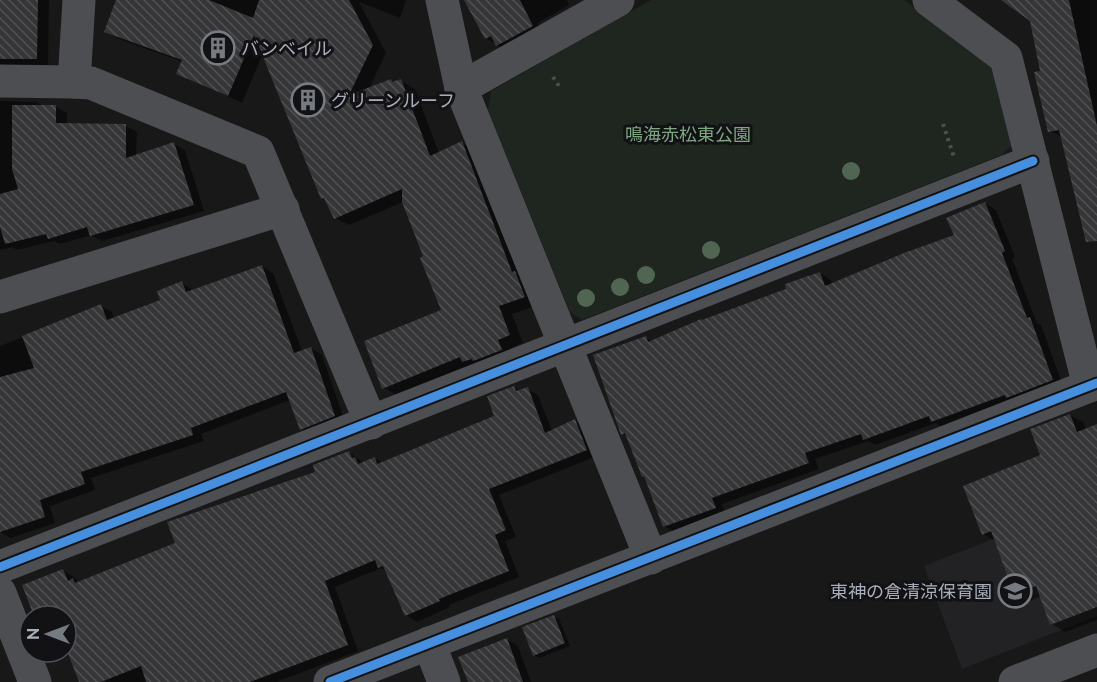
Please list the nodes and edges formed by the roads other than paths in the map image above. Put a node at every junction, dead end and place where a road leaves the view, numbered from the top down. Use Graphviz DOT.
graph roads {
  1 [pos="79,0"];
  2 [pos="442,0"];
  3 [pos="618,0"];
  4 [pos="929,0"];
  5 [pos="0,81"];
  6 [pos="74,82"];
  7 [pos="461,88"];
  8 [pos="1033,161"];
  9 [pos="283,209"];
  10 [pos="0,297"];
  11 [pos="566,344"];
  12 [pos="1093,384"];
  13 [pos="371,423"];
  14 [pos="651,558"];
  15 [pos="0,567"];
  16 [pos="0,593"];
  17 [pos="429,643"];
  18 [pos="1097,650"];
  19 [pos="35,682"];
  20 [pos="330,682"];
  21 [pos="444,682"];
  22 [pos="1015,682"];
  1 -- 6 [label="street"];
  2 -- 7 [label="street"];
  3 -- 7 [label="street"];
  4 -- 8 [label="street"];
  5 -- 6 [label="street"];
  6 -- 9 [label="street"];
  7 -- 11 [label="street"];
  8 -- 11 [label="street"];
  8 -- 12 [label="street"];
  9 -- 10 [label="street"];
  9 -- 13 [label="street"];
  11 -- 13 [label="street"];
  11 -- 14 [label="street"];
  12 -- 14 [label="street"];
  13 -- 15 [label="street"];
  14 -- 17 [label="street"];
  16 -- 19 [label="street"];
  17 -- 20 [label="street"];
  17 -- 21 [label="street"];
  18 -- 22 [label="street"];
}
